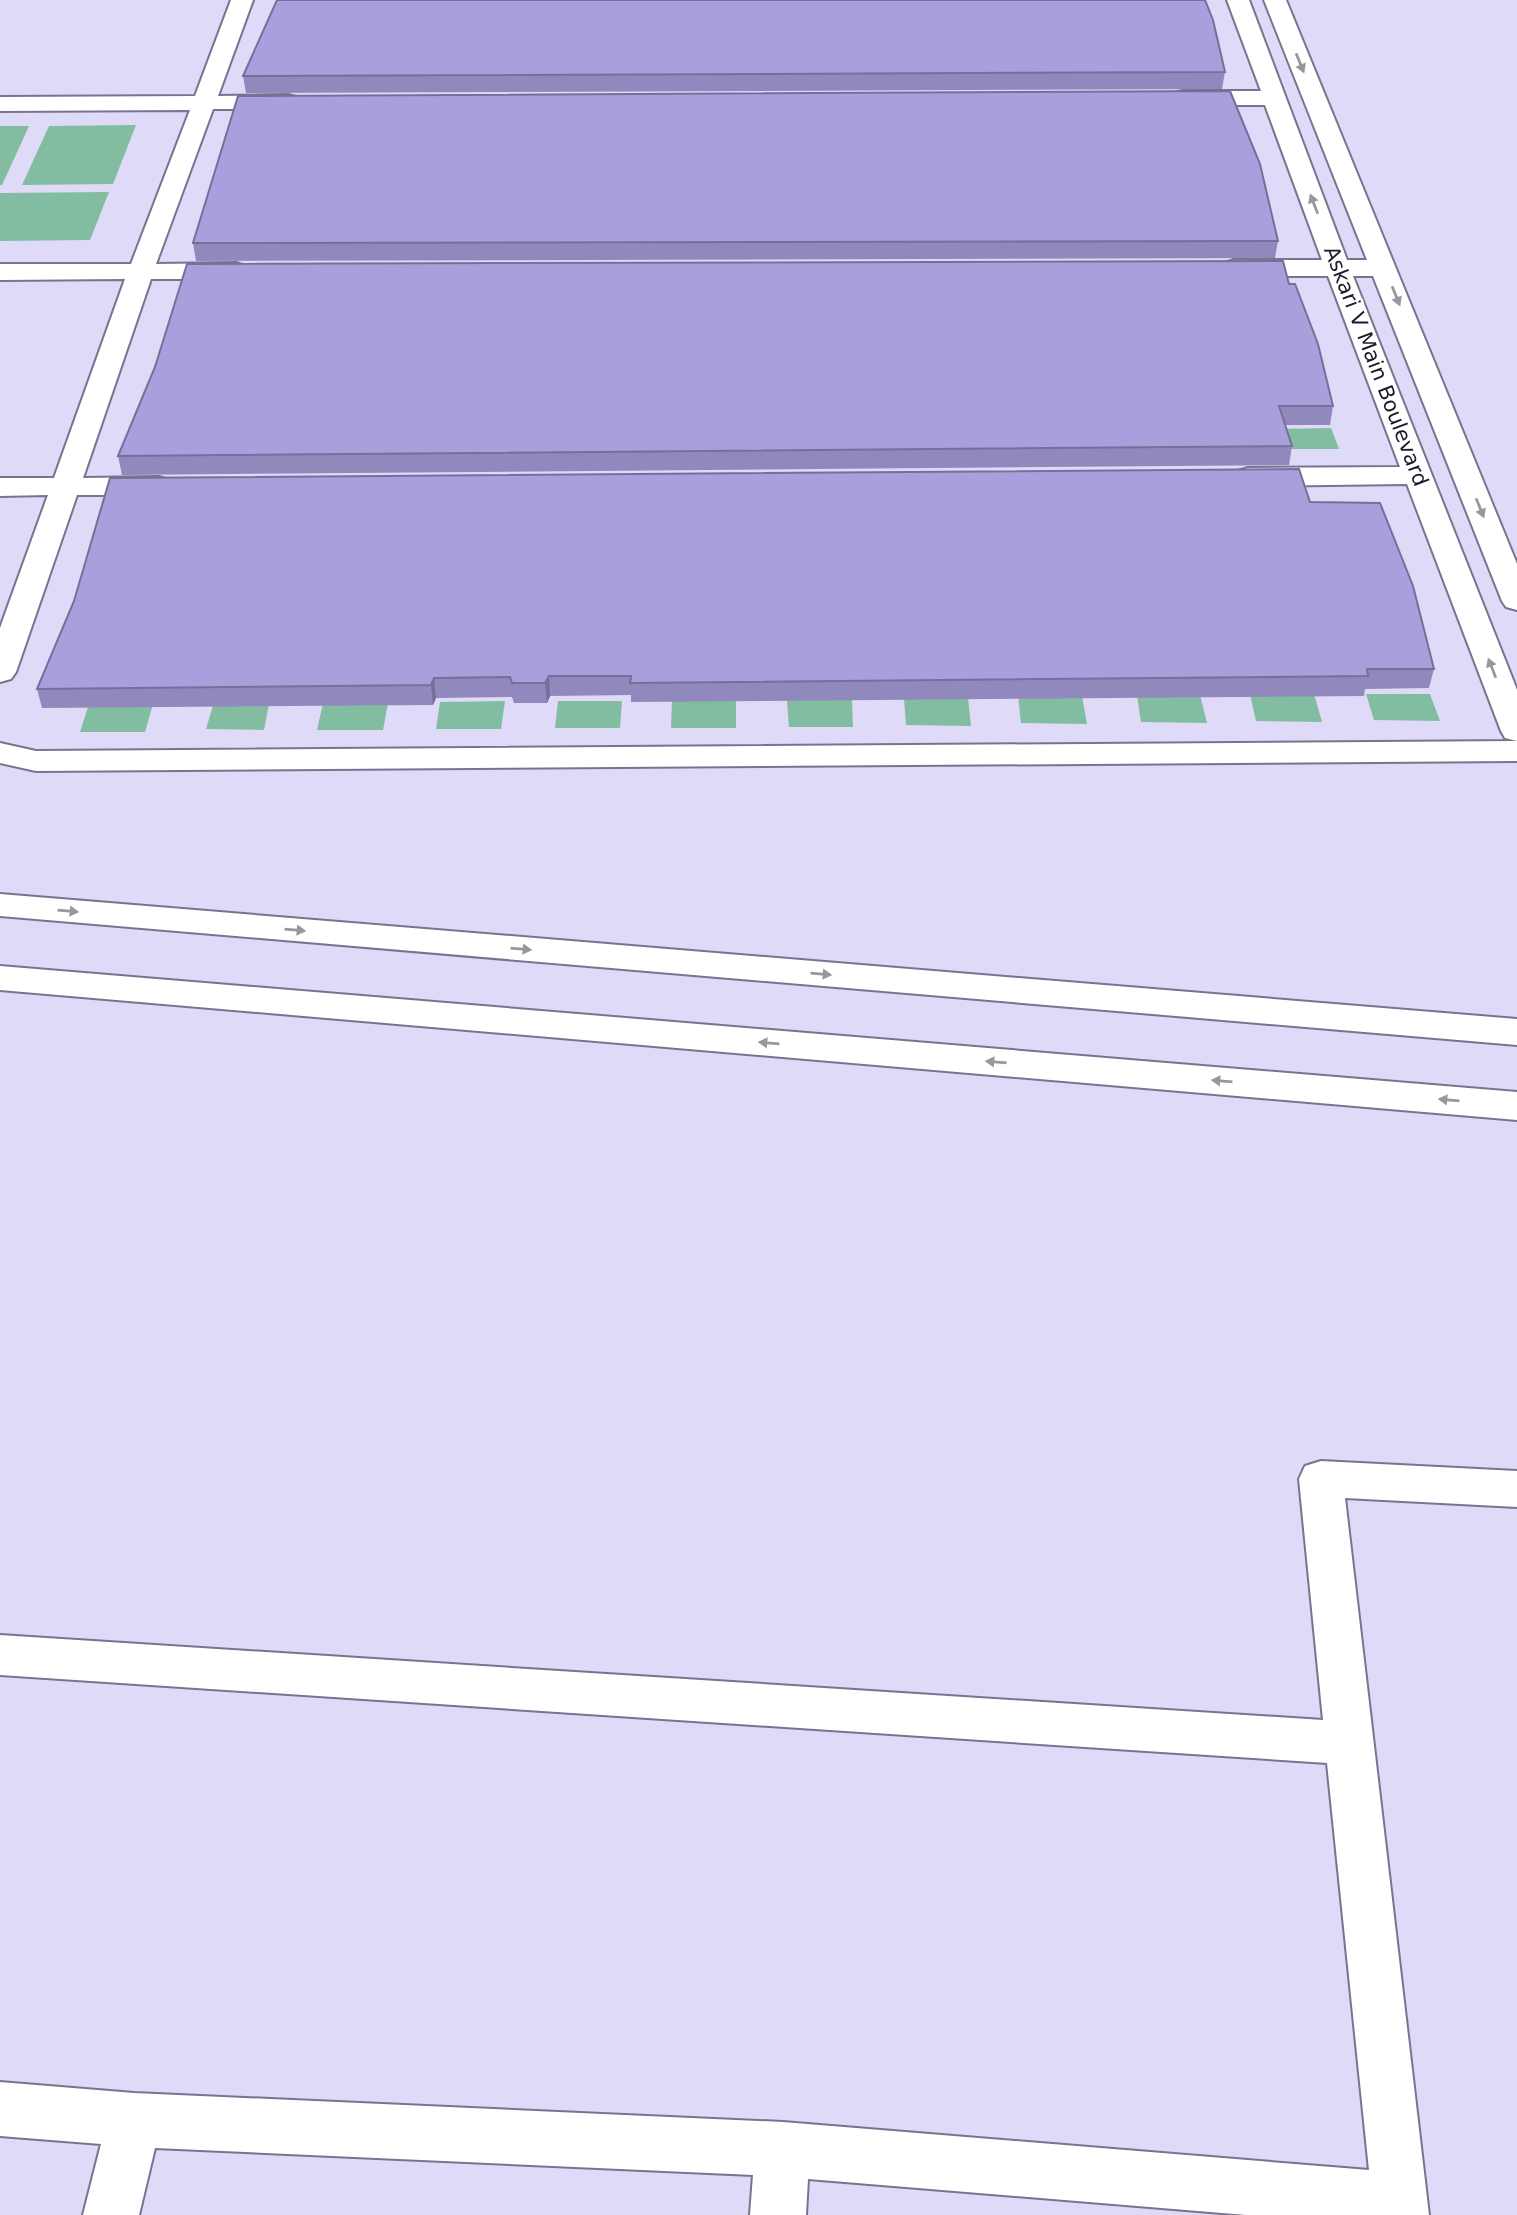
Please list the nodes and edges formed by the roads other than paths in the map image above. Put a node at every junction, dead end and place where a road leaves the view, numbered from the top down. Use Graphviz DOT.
graph roads {
  1 [pos="242,0"];
  2 [pos="1238,0"];
  3 [pos="1275,0"];
  4 [pos="1274,98"];
  5 [pos="1163,99"];
  6 [pos="205,102"];
  7 [pos="316,102"];
  8 [pos="0,104"];
  9 [pos="1337,267"];
  10 [pos="1212,268"];
  11 [pos="1384,268"];
  12 [pos="141,271"];
  13 [pos="266,271"];
  14 [pos="0,272"];
  15 [pos="1418,475"];
  16 [pos="1223,477"];
  17 [pos="191,485"];
  18 [pos="65,486"];
  19 [pos="0,487"];
  20 [pos="1517,601"];
  21 [pos="0,672"];
  22 [pos="1517,732"];
  23 [pos="1517,751"];
  24 [pos="0,753"];
  25 [pos="0,905"];
  26 [pos="0,978"];
  27 [pos="1517,1032"];
  28 [pos="1517,1106"];
  29 [pos="1517,1489"];
  30 [pos="0,1655"];
  31 [pos="1350,1743"];
  32 [pos="0,2109"];
  33 [pos="134,2120"];
  34 [pos="783,2149"];
  35 [pos="1400,2208"];
  36 [pos="111,2215"];
  37 [pos="778,2215"];
  1 -- 6 [label="main road"];
  2 -- 4 [label="main road, Askari V Main Boulevard"];
  3 -- 11 [label="main road, Askari V Main Boulevard, one-way"];
  4 -- 5 [label="main road"];
  9 -- 4 [label="main road, Askari V Main Boulevard, one-way"];
  6 -- 7 [label="main road"];
  6 -- 8 [label="main road"];
  6 -- 12 [label="main road"];
  9 -- 10 [label="main road"];
  9 -- 11 [label="main road"];
  9 -- 15 [label="main road, Askari V Main Boulevard"];
  11 -- 20 [label="main road, Askari V Main Boulevard, one-way"];
  12 -- 13 [label="main road"];
  12 -- 14 [label="main road"];
  12 -- 18 [label="main road"];
  15 -- 16 [label="main road"];
  22 -- 15 [label="main road, Askari V Main Boulevard, one-way"];
  17 -- 18 [label="main road"];
  18 -- 19 [label="main road"];
  18 -- 21 [label="main road"];
  23 -- 24 [label="main road"];
  25 -- 27 [label="main road, one-way"];
  28 -- 26 [label="main road, one-way"];
  29 -- 31 [label="main road"];
  30 -- 31 [label="main road"];
  31 -- 35 [label="main road"];
  32 -- 33 [label="main road"];
  33 -- 34 [label="main road"];
  33 -- 36 [label="main road"];
  34 -- 35 [label="main road"];
  34 -- 37 [label="main road"];
}
